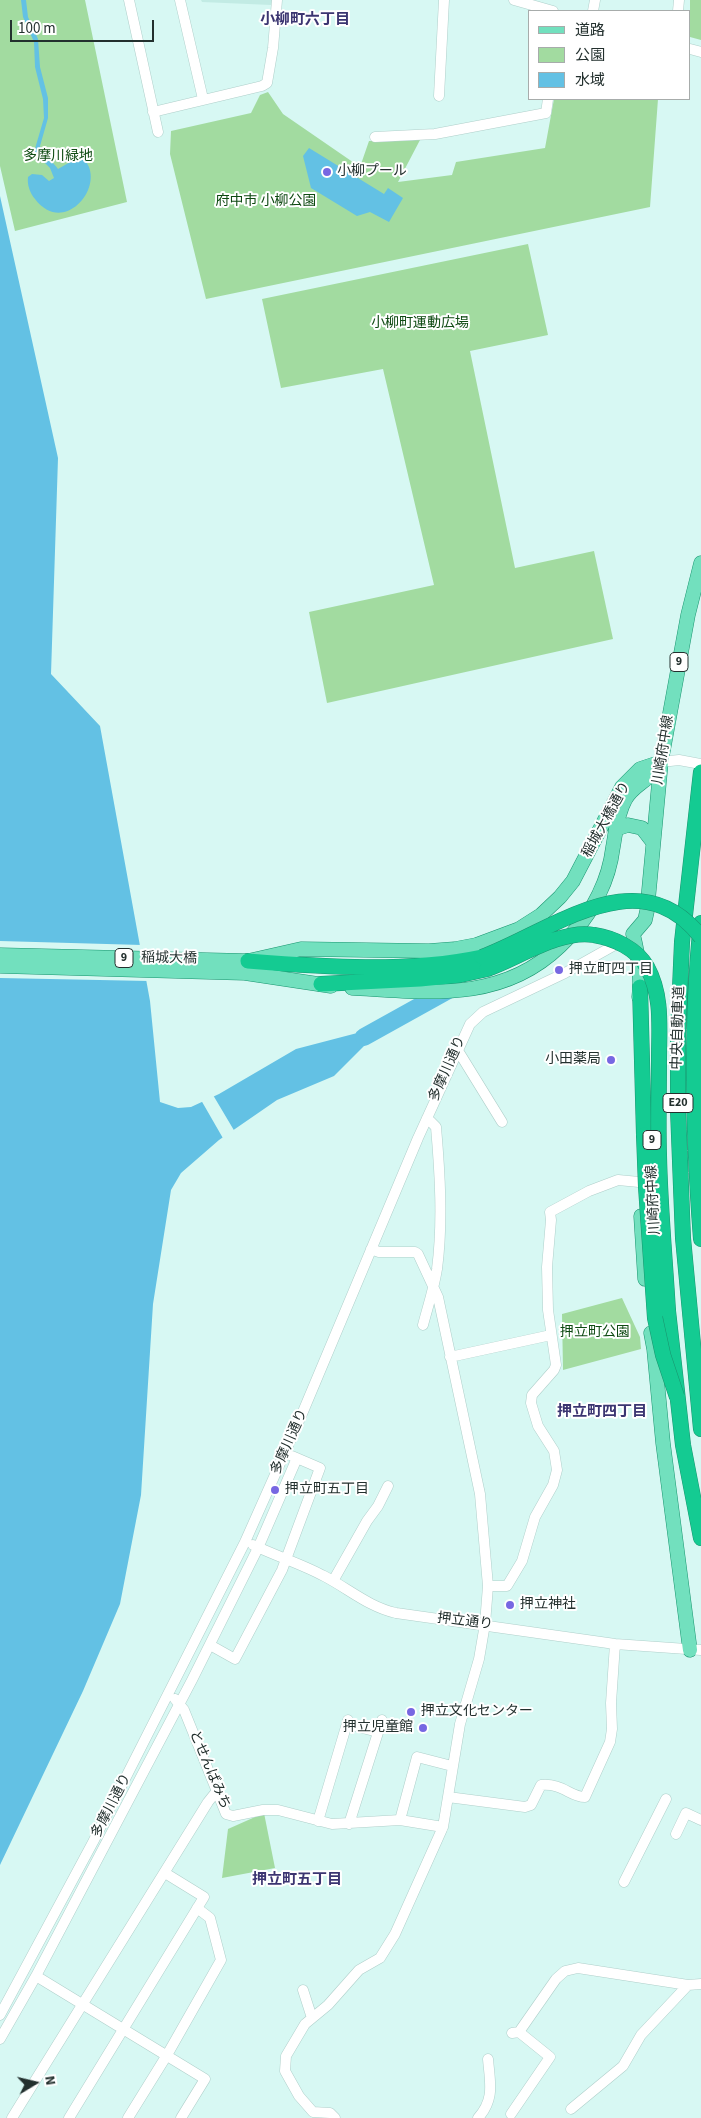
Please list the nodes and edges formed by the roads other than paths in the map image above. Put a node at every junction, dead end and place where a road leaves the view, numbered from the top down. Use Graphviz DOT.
graph roads {
  1 [pos="130,0"];
  2 [pos="180,0"];
  3 [pos="277,0"];
  4 [pos="444,0"];
  5 [pos="514,0"];
  6 [pos="550,10"];
  7 [pos="439,96"];
  8 [pos="203,99"];
  9 [pos="548,100"];
  10 [pos="153,112"];
  11 [pos="158,132"];
  12 [pos="375,137"];
  13 [pos="701,563"];
  14 [pos="661,762"];
  15 [pos="701,771"];
  16 [pos="616,830"];
  17 [pos="652,841"];
  18 [pos="701,923"];
  19 [pos="633,934"];
  20 [pos="701,937"];
  21 [pos="0,955"];
  22 [pos="0,966"];
  23 [pos="247,967"];
  24 [pos="320,984"];
  25 [pos="640,987"];
  26 [pos="457,1049"];
  27 [pos="427,1118"];
  28 [pos="502,1122"];
  29 [pos="639,1182"];
  30 [pos="701,1239"];
  31 [pos="649,1247"];
  32 [pos="371,1249"];
  33 [pos="434,1285"];
  34 [pos="423,1325"];
  35 [pos="551,1335"];
  36 [pos="450,1357"];
  37 [pos="677,1397"];
  38 [pos="701,1429"];
  39 [pos="285,1452"];
  40 [pos="297,1458"];
  41 [pos="388,1486"];
  42 [pos="701,1538"];
  43 [pos="245,1542"];
  44 [pos="258,1548"];
  45 [pos="286,1560"];
  46 [pos="333,1581"];
  47 [pos="488,1586"];
  48 [pos="485,1624"];
  49 [pos="615,1644"];
  50 [pos="210,1645"];
  51 [pos="695,1650"];
  52 [pos="168,1695"];
  53 [pos="179,1702"];
  54 [pos="382,1720"];
  55 [pos="378,1732"];
  56 [pos="452,1766"];
  57 [pos="216,1792"];
  58 [pos="448,1797"];
  59 [pos="666,1800"];
  60 [pos="400,1820"];
  61 [pos="701,1820"];
  62 [pos="318,1821"];
  63 [pos="350,1824"];
  64 [pos="443,1827"];
  65 [pos="676,1834"];
  66 [pos="165,1873"];
  67 [pos="624,1882"];
  68 [pos="197,1908"];
  69 [pos="36,1976"];
  70 [pos="701,1984"];
  71 [pos="688,1985"];
  72 [pos="303,1990"];
  73 [pos="83,2004"];
  74 [pos="0,2015"];
  75 [pos="312,2018"];
  76 [pos="124,2029"];
  77 [pos="0,2039"];
  78 [pos="166,2055"];
  79 [pos="488,2059"];
  80 [pos="571,2109"];
  81 [pos="511,2114"];
  82 [pos="12,2118"];
  83 [pos="69,2118"];
  84 [pos="128,2118"];
  85 [pos="181,2118"];
  86 [pos="335,2118"];
  87 [pos="478,2118"];
  1 -- 10 [label="street"];
  2 -- 8 [label="street"];
  3 -- 8 [label="street"];
  4 -- 7 [label="street"];
  5 -- 6 [label="street"];
  8 -- 10 [label="street"];
  9 -- 12 [label="street"];
  10 -- 11 [label="street"];
  13 -- 14 [label="main road, 川崎府中線 / 9"];
  14 -- 15 [label="street"];
  14 -- 16 [label="main road, 稲城大橋通り / 9"];
  14 -- 17 [label="main road, 川崎府中線 / 9"];
  14 -- 23 [label="main road, 稲城大橋通り / 9"];
  15 -- 38 [label="highway, 中央自動車道 / E20"];
  16 -- 17 [label="main road"];
  16 -- 24 [label="main road, 稲城大橋通り / 9"];
  17 -- 19 [label="main road, 川崎府中線 / 9"];
  18 -- 30 [label="highway, 中央自動車道 / E20"];
  19 -- 25 [label="main road, 川崎府中線 / 9"];
  19 -- 26 [label="street, 多摩川通り"];
  19 -- 31 [label="main road, 川崎府中線 / 9"];
  20 -- 23 [label="highway, bridge"];
  21 -- 23 [label="main road, 稲城大橋 / 9"];
  22 -- 23 [label="main road, 稲城大橋 / 9"];
  23 -- 24 [label="main road, 稲城大橋通り / 9"];
  24 -- 37 [label="highway, bridge"];
  25 -- 29 [label="main road, 川崎府中線 / 9"];
  25 -- 37 [label="highway, bridge"];
  26 -- 27 [label="street, 多摩川通り"];
  26 -- 28 [label="street"];
  27 -- 32 [label="street, 多摩川通り"];
  27 -- 33 [label="street"];
  29 -- 31 [label="main road, 川崎府中線 / 9"];
  29 -- 35 [label="street"];
  31 -- 51 [label="main road, 川崎府中線 / 9"];
  32 -- 33 [label="street"];
  32 -- 39 [label="street, 多摩川通り"];
  33 -- 34 [label="street"];
  33 -- 36 [label="street"];
  35 -- 36 [label="street"];
  35 -- 47 [label="street"];
  36 -- 47 [label="street"];
  37 -- 42 [label="highway"];
  39 -- 40 [label="street"];
  39 -- 43 [label="street, 多摩川通り"];
  40 -- 44 [label="street"];
  40 -- 45 [label="street"];
  41 -- 46 [label="street"];
  43 -- 44 [label="street, 押立通り"];
  43 -- 52 [label="street, 多摩川通り"];
  44 -- 45 [label="street, 押立通り"];
  44 -- 50 [label="street"];
  45 -- 46 [label="street, 押立通り"];
  45 -- 50 [label="street"];
  46 -- 48 [label="street, 押立通り"];
  47 -- 48 [label="street"];
  48 -- 49 [label="street, 押立通り"];
  48 -- 56 [label="street"];
  49 -- 51 [label="street, 押立通り"];
  49 -- 58 [label="street"];
  50 -- 53 [label="street"];
  52 -- 53 [label="street"];
  52 -- 74 [label="street, 多摩川通り"];
  53 -- 57 [label="street, とせんばみち"];
  53 -- 69 [label="street"];
  54 -- 55 [label="street"];
  55 -- 62 [label="street"];
  55 -- 63 [label="street"];
  56 -- 58 [label="street"];
  56 -- 60 [label="street"];
  57 -- 62 [label="street, とせんばみち"];
  57 -- 66 [label="street"];
  58 -- 64 [label="street"];
  59 -- 67 [label="street"];
  60 -- 63 [label="street, とせんばみち"];
  60 -- 64 [label="street, とせんばみち"];
  61 -- 65 [label="street"];
  62 -- 63 [label="street, とせんばみち"];
  64 -- 75 [label="street"];
  66 -- 68 [label="street"];
  66 -- 73 [label="street"];
  68 -- 76 [label="street"];
  68 -- 78 [label="street"];
  69 -- 73 [label="street"];
  69 -- 77 [label="street"];
  70 -- 71 [label="street"];
  71 -- 80 [label="street"];
  71 -- 81 [label="street"];
  72 -- 75 [label="street"];
  73 -- 76 [label="street"];
  73 -- 82 [label="street"];
  75 -- 86 [label="street"];
  76 -- 78 [label="street"];
  76 -- 83 [label="street"];
  78 -- 84 [label="street"];
  78 -- 85 [label="street"];
  79 -- 87 [label="street"];
}
